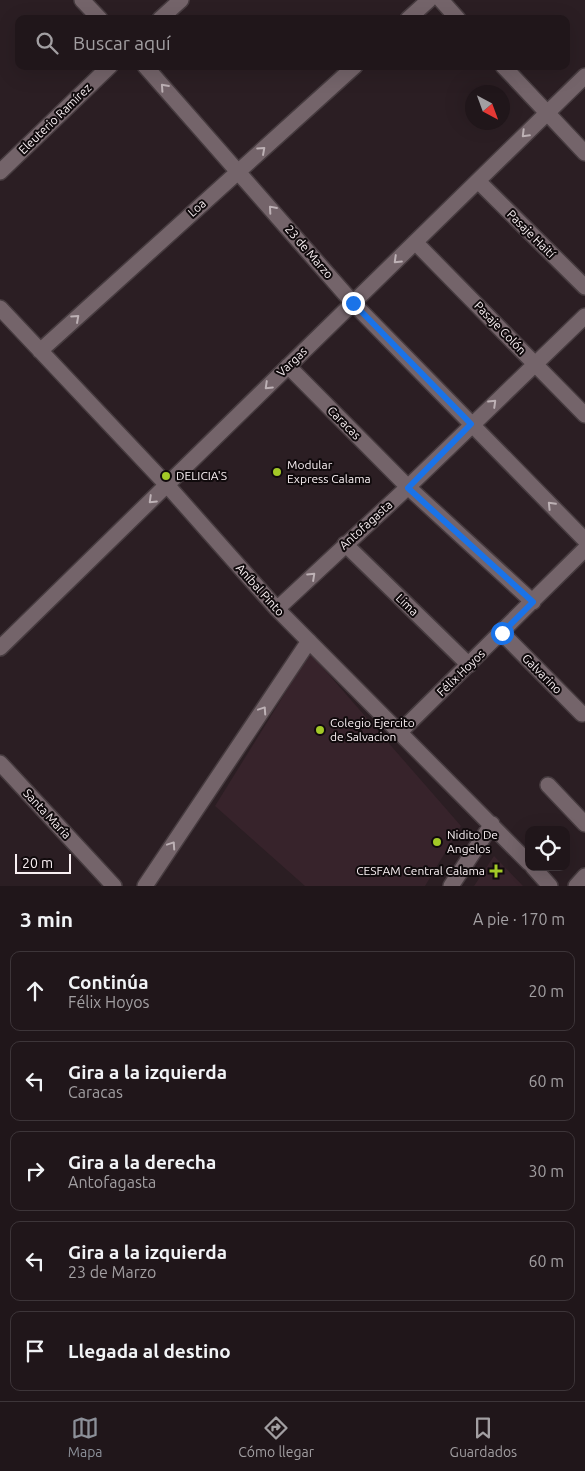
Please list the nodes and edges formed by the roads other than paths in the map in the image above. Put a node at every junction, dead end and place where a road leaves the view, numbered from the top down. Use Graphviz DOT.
graph roads {
  1 [pos="82,0"];
  2 [pos="181,0"];
  3 [pos="428,0"];
  4 [pos="440,0"];
  5 [pos="96,15"];
  6 [pos="164,15"];
  7 [pos="412,15"];
  8 [pos="454,15"];
  9 [pos="106,70"];
  10 [pos="149,70"];
  11 [pos="351,70"];
  12 [pos="506,70"];
  13 [pos="585,76"];
  14 [pos="546,113"];
  15 [pos="585,153"];
  16 [pos="238,171"];
  17 [pos="0,172"];
  18 [pos="478,181"];
  19 [pos="415,242"];
  20 [pos="585,287"];
  21 [pos="353,303"];
  22 [pos="0,308"];
  23 [pos="585,316"];
  24 [pos="40,351"];
  25 [pos="535,364"];
  26 [pos="288,366"];
  27 [pos="585,415"];
  28 [pos="471,424"];
  29 [pos="167,485"];
  30 [pos="408,488"];
  31 [pos="585,540"];
  32 [pos="345,544"];
  33 [pos="585,550"];
  34 [pos="533,602"];
  35 [pos="277,609"];
  36 [pos="502,633"];
  37 [pos="309,641"];
  38 [pos="0,648"];
  39 [pos="469,665"];
  40 [pos="582,714"];
  41 [pos="400,732"];
  42 [pos="3,773"];
  43 [pos="548,785"];
  44 [pos="492,824"];
  45 [pos="585,824"];
  46 [pos="525,859"];
  47 [pos="537,871"];
  48 [pos="585,876"];
  49 [pos="114,886"];
  50 [pos="145,886"];
  51 [pos="451,886"];
  52 [pos="550,886"];
  53 [pos="576,886"];
  1 -- 5 [label="street"];
  2 -- 6 [label="street"];
  3 -- 7 [label="street"];
  4 -- 8 [label="street"];
  9 -- 17 [label="street, Eleuterio Ramírez"];
  16 -- 10 [label="street, 23 de Marzo, one-way"];
  16 -- 11 [label="street, Loa, one-way"];
  12 -- 14 [label="street"];
  13 -- 14 [label="street, Vargas"];
  14 -- 15 [label="street"];
  14 -- 18 [label="street, Vargas, one-way"];
  21 -- 16 [label="street, 23 de Marzo, one-way"];
  24 -- 16 [label="street, Loa, one-way"];
  18 -- 19 [label="street, Vargas"];
  18 -- 20 [label="street, Pasaje Haití"];
  19 -- 21 [label="street, Vargas, one-way"];
  19 -- 25 [label="street, Pasaje Colón"];
  21 -- 26 [label="street, Vargas"];
  21 -- 28 [label="street, 23 de Marzo"];
  22 -- 24 [label="street, Aníbal Pinto"];
  23 -- 25 [label="street, Antofagasta"];
  24 -- 29 [label="street, Aníbal Pinto"];
  25 -- 27 [label="street, Pasaje Colón"];
  28 -- 25 [label="street, Antofagasta, one-way"];
  26 -- 29 [label="street, Vargas, one-way"];
  26 -- 30 [label="street, Caracas"];
  28 -- 30 [label="street, Antofagasta"];
  31 -- 28 [label="street, 23 de Marzo, one-way"];
  29 -- 35 [label="street, Aníbal Pinto"];
  29 -- 38 [label="street, Vargas, one-way"];
  30 -- 32 [label="street, Antofagasta"];
  30 -- 34 [label="street, Caracas"];
  35 -- 32 [label="street, Antofagasta, one-way"];
  32 -- 39 [label="street, Lima"];
  33 -- 34 [label="street, Félix Hoyos"];
  34 -- 36 [label="street, Félix Hoyos"];
  35 -- 37 [label="street, Aníbal Pinto"];
  36 -- 39 [label="street, Félix Hoyos"];
  36 -- 40 [label="street, Galvarino"];
  37 -- 41 [label="street, Aníbal Pinto"];
  50 -- 37 [label="street, one-way"];
  39 -- 41 [label="street, Félix Hoyos"];
  41 -- 44 [label="street, Aníbal Pinto"];
  42 -- 49 [label="street, Santa María"];
  43 -- 45 [label="street"];
  44 -- 46 [label="street, Aníbal Pinto"];
  44 -- 51 [label="street"];
  47 -- 52 [label="street"];
  48 -- 53 [label="street"];
}
